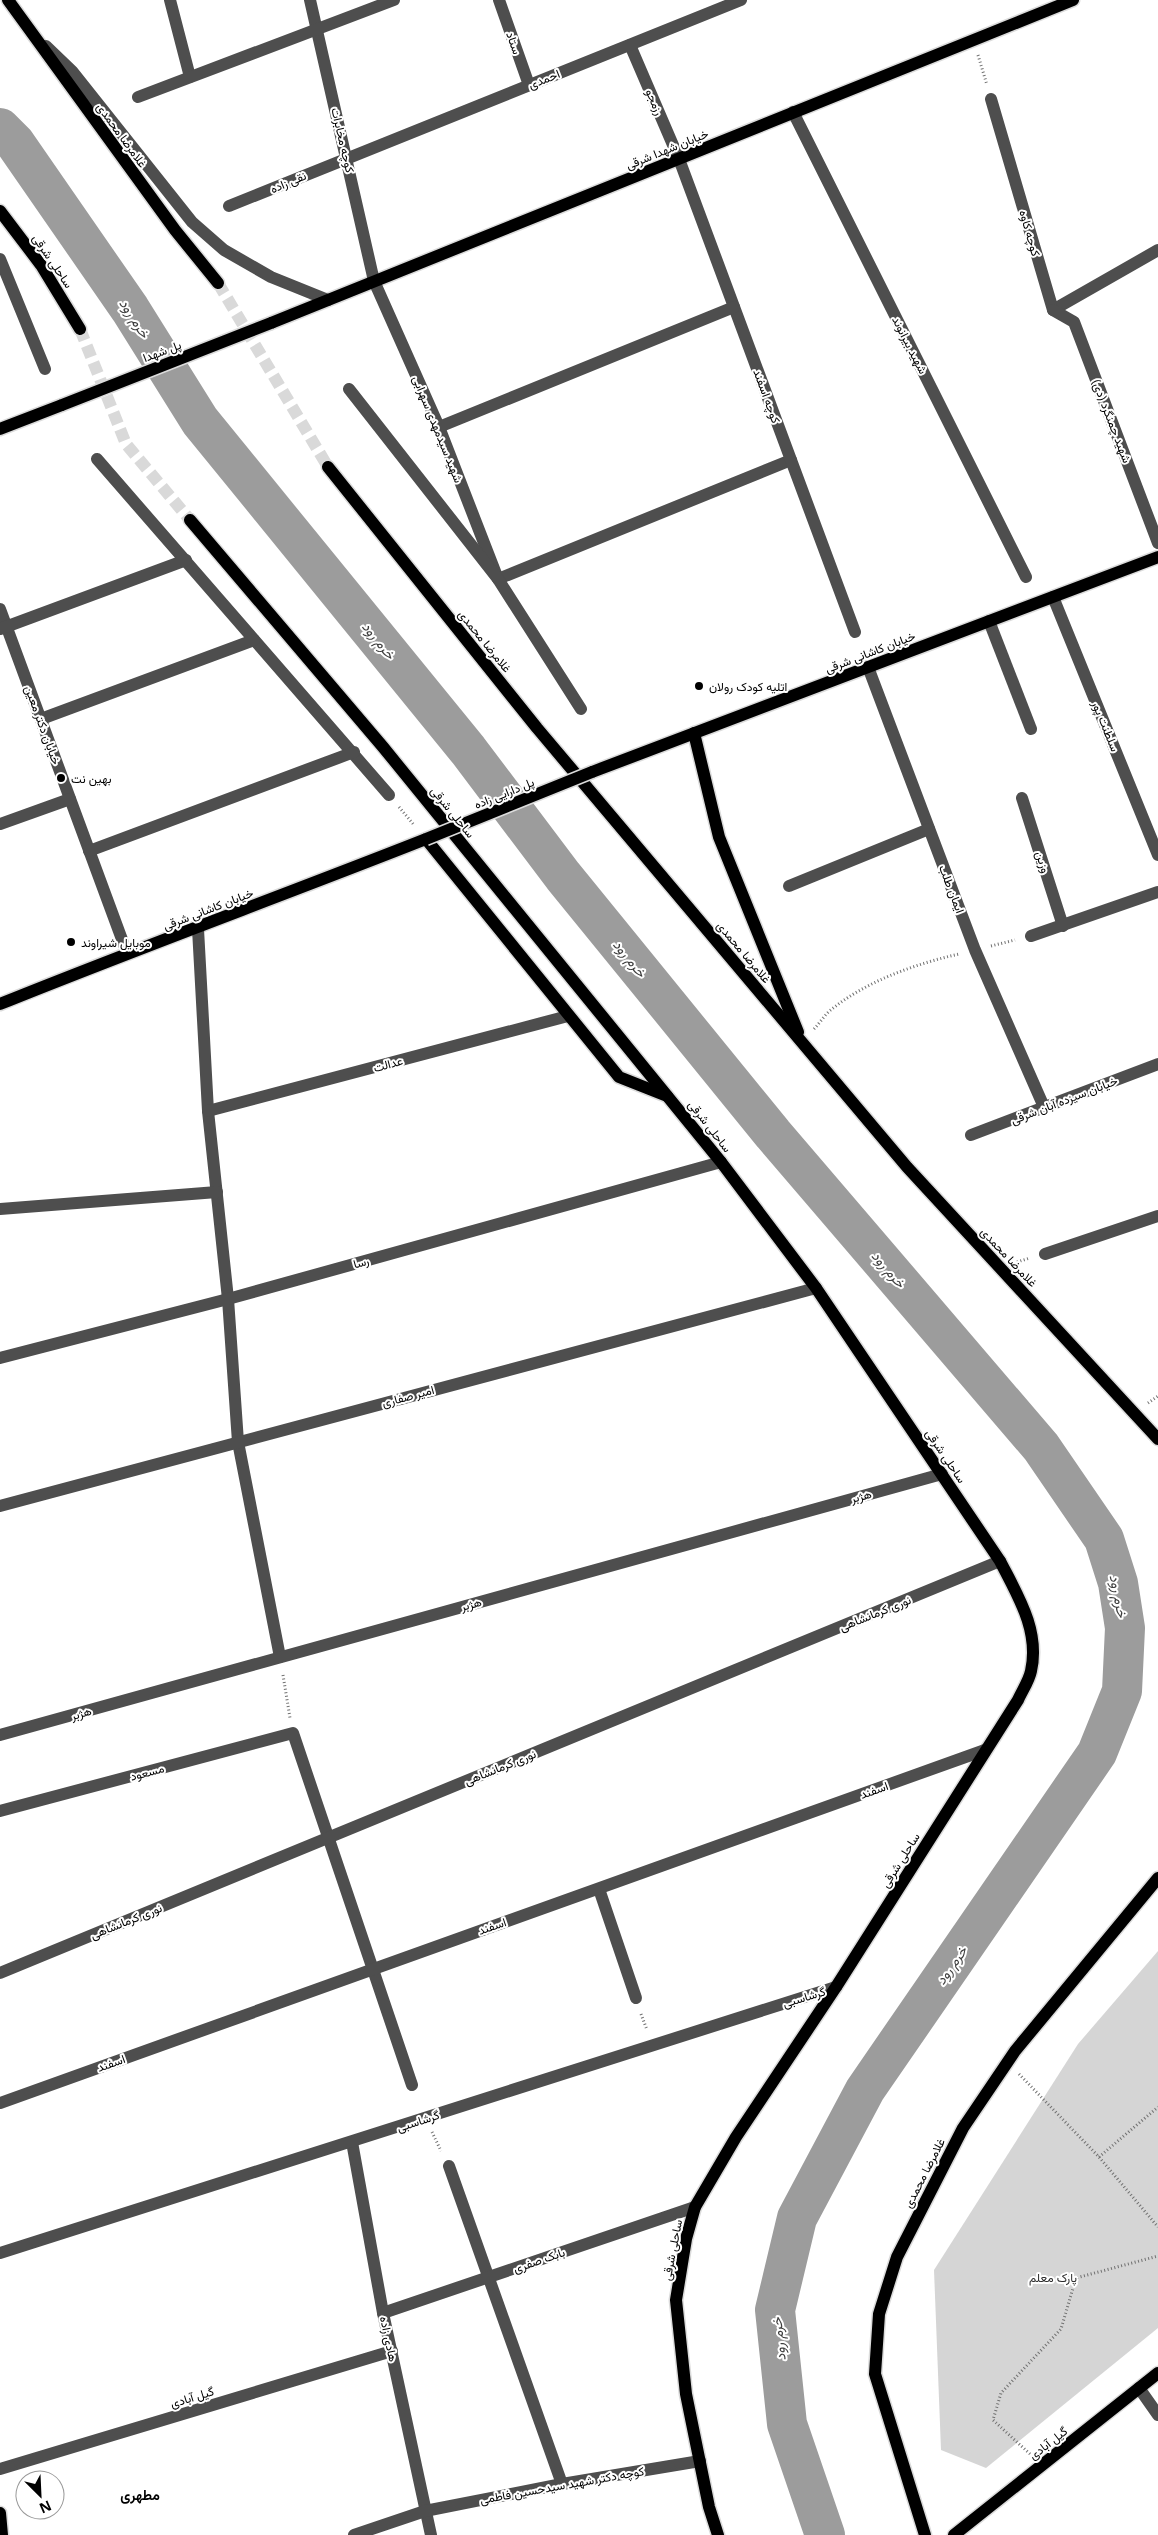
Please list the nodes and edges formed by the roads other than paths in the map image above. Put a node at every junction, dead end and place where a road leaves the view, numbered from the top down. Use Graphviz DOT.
graph roads {
  1 [pos="8,0"];
  2 [pos="170,0"];
  3 [pos="310,0"];
  4 [pos="394,0"];
  5 [pos="500,0"];
  6 [pos="741,0"];
  7 [pos="1073,0"];
  8 [pos="22,23"];
  9 [pos="317,29"];
  10 [pos="630,45"];
  11 [pos="190,77"];
  12 [pos="529,85"];
  13 [pos="138,97"];
  14 [pos="991,99"];
  15 [pos="794,112"];
  16 [pos="348,157"];
  17 [pos="679,159"];
  18 [pos="229,206"];
  19 [pos="0,211"];
  20 [pos="1158,250"];
  21 [pos="0,259"];
  22 [pos="374,281"];
  23 [pos="218,283"];
  24 [pos="328,300"];
  25 [pos="734,307"];
  26 [pos="1053,310"];
  27 [pos="271,323"];
  28 [pos="80,329"];
  29 [pos="45,369"];
  30 [pos="349,389"];
  31 [pos="439,427"];
  32 [pos="0,429"];
  33 [pos="97,459"];
  34 [pos="791,460"];
  35 [pos="328,467"];
  36 [pos="190,520"];
  37 [pos="1158,543"];
  38 [pos="1158,558"];
  39 [pos="186,560"];
  40 [pos="1026,577"];
  41 [pos="498,579"];
  42 [pos="1053,597"];
  43 [pos="0,609"];
  44 [pos="989,621"];
  45 [pos="3,628"];
  46 [pos="855,632"];
  47 [pos="254,640"];
  48 [pos="868,667"];
  49 [pos="581,709"];
  50 [pos="41,720"];
  51 [pos="1031,729"];
  52 [pos="694,734"];
  53 [pos="354,752"];
  54 [pos="592,772"];
  55 [pos="389,795"];
  56 [pos="1022,798"];
  57 [pos="70,799"];
  58 [pos="0,824"];
  59 [pos="929,829"];
  60 [pos="426,839"];
  61 [pos="90,851"];
  62 [pos="1158,855"];
  63 [pos="789,886"];
  64 [pos="1158,892"];
  65 [pos="1062,926"];
  66 [pos="198,929"];
  67 [pos="1031,936"];
  68 [pos="127,953"];
  69 [pos="0,1004"];
  70 [pos="568,1016"];
  71 [pos="802,1043"];
  72 [pos="1158,1064"];
  73 [pos="669,1096"];
  74 [pos="1044,1108"];
  75 [pos="208,1111"];
  76 [pos="971,1135"];
  77 [pos="721,1162"];
  78 [pos="217,1192"];
  79 [pos="0,1209"];
  80 [pos="1158,1216"];
  81 [pos="1045,1254"];
  82 [pos="816,1288"];
  83 [pos="228,1299"];
  84 [pos="0,1358"];
  85 [pos="1158,1439"];
  86 [pos="238,1442"];
  87 [pos="942,1474"];
  88 [pos="0,1506"];
  89 [pos="1000,1561"];
  90 [pos="280,1657"];
  91 [pos="0,1735"];
  92 [pos="985,1750"];
  93 [pos="0,1811"];
  94 [pos="329,1838"];
  95 [pos="1158,1878"];
  96 [pos="599,1888"];
  97 [pos="372,1968"];
  98 [pos="0,1973"];
  99 [pos="836,1987"];
  100 [pos="636,1998"];
  101 [pos="412,2085"];
  102 [pos="0,2103"];
  103 [pos="352,2142"];
  104 [pos="449,2166"];
  105 [pos="695,2207"];
  106 [pos="0,2253"];
  107 [pos="488,2277"];
  108 [pos="383,2313"];
  109 [pos="392,2351"];
  110 [pos="1158,2373"];
  111 [pos="1139,2388"];
  112 [pos="1158,2415"];
  113 [pos="700,2461"];
  114 [pos="0,2469"];
  115 [pos="562,2484"];
  116 [pos="425,2511"];
  117 [pos="0,2513"];
  118 [pos="2,2535"];
  119 [pos="354,2535"];
  120 [pos="430,2535"];
  121 [pos="718,2535"];
  122 [pos="925,2535"];
  123 [pos="954,2535"];
  1 -- 8 [label="main road, غلامرضا محمدی"];
  2 -- 11 [label="street"];
  3 -- 9 [label="street, کوچه مخابرات"];
  4 -- 9 [label="street"];
  5 -- 12 [label="street, ستاد"];
  6 -- 10 [label="street, احمدی"];
  7 -- 15 [label="main road, خیابان شهدا شرقی"];
  8 -- 23 [label="main road, غلامرضا محمدی"];
  8 -- 24 [label="street"];
  9 -- 11 [label="street"];
  9 -- 16 [label="street, کوچه مخابرات"];
  10 -- 12 [label="street, احمدی"];
  10 -- 17 [label="street, رزمجو"];
  11 -- 13 [label="street"];
  12 -- 16 [label="street, احمدی"];
  14 -- 26 [label="street, کوچه کاوه"];
  15 -- 17 [label="main road, خیابان شهدا شرقی"];
  15 -- 40 [label="street, شهید بیرانوند"];
  16 -- 18 [label="street, نقی زاده"];
  16 -- 22 [label="street, کوچه مخابرات"];
  17 -- 22 [label="main road, خیابان شهدا شرقی"];
  17 -- 25 [label="street, کوچه اسفند"];
  19 -- 28 [label="main road, ساحلی شرقی"];
  20 -- 26 [label="street"];
  21 -- 29 [label="street"];
  22 -- 24 [label="main road, خیابان شهدا شرقی"];
  22 -- 31 [label="street, شهید سیدمهدی سهرابی"];
  24 -- 27 [label="main road, خیابان شهدا شرقی"];
  25 -- 31 [label="street"];
  25 -- 34 [label="street, کوچه اسفند"];
  26 -- 37 [label="street, شهید چمنگرد (دی)"];
  27 -- 32 [label="main road, پل شهدا, bridge"];
  30 -- 41 [label="street"];
  31 -- 41 [label="street, شهید سیدمهدی سهرابی"];
  33 -- 39 [label="street"];
  34 -- 41 [label="street"];
  34 -- 46 [label="street, کوچه اسفند"];
  35 -- 71 [label="main road, غلامرضا محمدی"];
  36 -- 73 [label="main road, ساحلی شرقی"];
  38 -- 42 [label="main road, خیابان کاشانی شرقی"];
  39 -- 45 [label="street"];
  39 -- 47 [label="street"];
  41 -- 49 [label="street"];
  42 -- 44 [label="main road, خیابان کاشانی شرقی"];
  42 -- 62 [label="street, سلطنت پور"];
  43 -- 45 [label="street, خیابان دکتر معین"];
  44 -- 48 [label="main road, خیابان کاشانی شرقی"];
  44 -- 51 [label="street"];
  45 -- 50 [label="street, خیابان دکتر معین"];
  47 -- 50 [label="street"];
  47 -- 53 [label="street"];
  48 -- 52 [label="main road, خیابان کاشانی شرقی"];
  48 -- 59 [label="street, ایمان طلب"];
  50 -- 57 [label="street, خیابان دکتر معین"];
  52 -- 54 [label="main road, خیابان کاشانی شرقی"];
  52 -- 71 [label="main road"];
  53 -- 55 [label="street"];
  53 -- 61 [label="street"];
  54 -- 60 [label="main road, پل دارایی زاده, bridge"];
  56 -- 65 [label="street, وزین"];
  57 -- 58 [label="street"];
  57 -- 61 [label="street, خیابان دکتر معین"];
  59 -- 63 [label="street"];
  59 -- 74 [label="street, ایمان طلب"];
  60 -- 66 [label="main road, خیابان کاشانی شرقی"];
  60 -- 70 [label="main road"];
  61 -- 68 [label="street, خیابان دکتر معین"];
  64 -- 65 [label="street"];
  65 -- 67 [label="street"];
  66 -- 68 [label="main road, خیابان کاشانی شرقی"];
  66 -- 75 [label="street"];
  68 -- 69 [label="main road, خیابان کاشانی شرقی"];
  70 -- 73 [label="main road"];
  70 -- 75 [label="street, عدالت"];
  71 -- 85 [label="main road, غلامرضا محمدی"];
  72 -- 74 [label="street, خیابان سیزده آبان شرقی"];
  73 -- 77 [label="main road, ساحلی شرقی"];
  74 -- 76 [label="street, خیابان سیزده آبان شرقی"];
  75 -- 78 [label="street"];
  77 -- 82 [label="main road, ساحلی شرقی"];
  77 -- 83 [label="street, رسا"];
  78 -- 79 [label="street"];
  78 -- 83 [label="street"];
  80 -- 81 [label="street"];
  82 -- 86 [label="street, امیر صفاری"];
  82 -- 87 [label="main road, ساحلی شرقی"];
  83 -- 84 [label="street, رسا"];
  83 -- 86 [label="street"];
  86 -- 88 [label="street, امیر صفاری"];
  86 -- 90 [label="street"];
  87 -- 89 [label="main road, ساحلی شرقی"];
  87 -- 90 [label="street, هژبر"];
  89 -- 92 [label="main road, ساحلی شرقی"];
  89 -- 94 [label="street, نوری کرمانشاهی"];
  90 -- 91 [label="street, هژبر"];
  92 -- 96 [label="street, اسفند"];
  92 -- 99 [label="main road, ساحلی شرقی"];
  93 -- 94 [label="street, مسعود"];
  94 -- 97 [label="street"];
  94 -- 98 [label="street, نوری کرمانشاهی"];
  95 -- 122 [label="main road, غلامرضا محمدی"];
  96 -- 97 [label="street, اسفند"];
  96 -- 100 [label="street"];
  97 -- 101 [label="street"];
  97 -- 102 [label="street, اسفند"];
  99 -- 103 [label="street, گرشاسبی"];
  99 -- 105 [label="main road, ساحلی شرقی"];
  103 -- 106 [label="street, گرشاسبی"];
  103 -- 108 [label="street, هادی زاده"];
  104 -- 107 [label="street"];
  105 -- 107 [label="street, بابک صفری"];
  105 -- 113 [label="main road, ساحلی شرقی"];
  107 -- 108 [label="street, بابک صفری"];
  107 -- 115 [label="street"];
  108 -- 109 [label="street, هادی زاده"];
  109 -- 114 [label="street, گیل آبادی"];
  109 -- 116 [label="street, هادی زاده"];
  110 -- 111 [label="main road, گیل آبادی"];
  111 -- 112 [label="street"];
  111 -- 123 [label="main road, گیل آبادی"];
  113 -- 115 [label="street, کوچه دکتر شهید سیدحسین فاطمی"];
  113 -- 121 [label="main road, ساحلی شرقی"];
  115 -- 116 [label="street, کوچه دکتر شهید سیدحسین فاطمی"];
  116 -- 119 [label="street, کوچه دکتر شهید سیدحسین فاطمی"];
  116 -- 120 [label="street, هادی زاده"];
  117 -- 118 [label="main road"];
}
